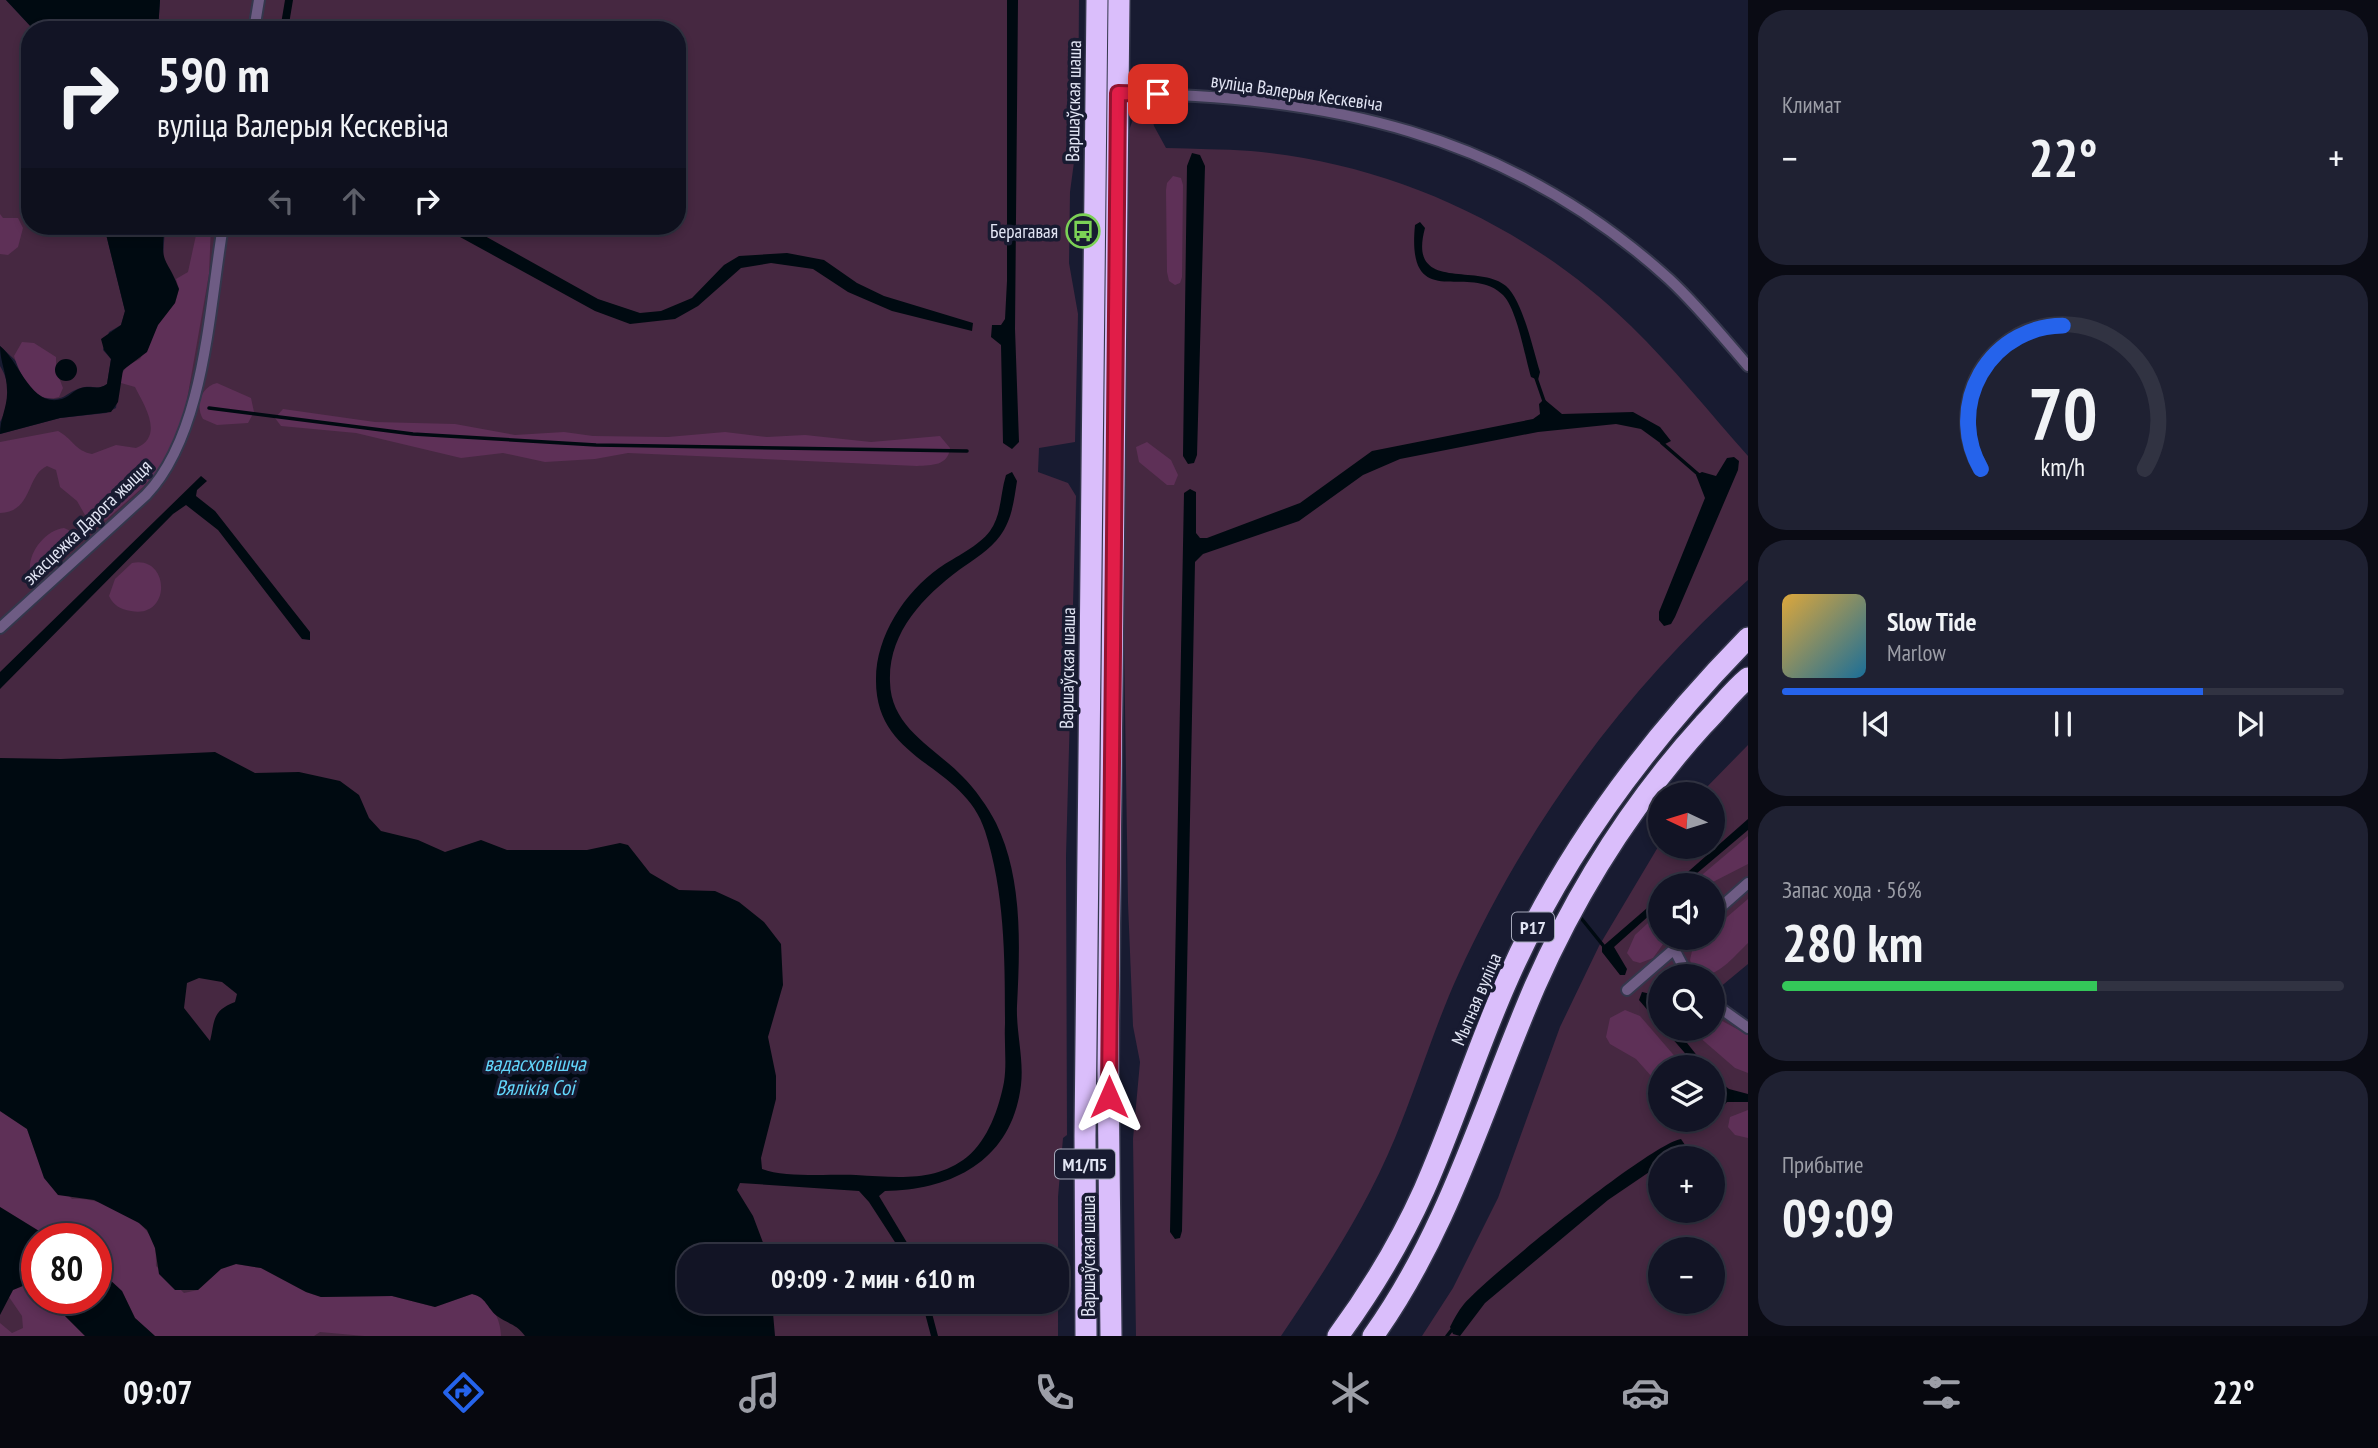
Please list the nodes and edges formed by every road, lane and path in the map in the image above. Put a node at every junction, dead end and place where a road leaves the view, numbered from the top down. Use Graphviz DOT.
graph roads {
  1 [pos="259,0"];
  2 [pos="1097,0"];
  3 [pos="1119,0"];
  4 [pos="256,21"];
  5 [pos="1096,92"];
  6 [pos="1118,93"];
  7 [pos="222,235"];
  8 [pos="1748,366"];
  9 [pos="0,628"];
  10 [pos="1748,638"];
  11 [pos="1748,678"];
  12 [pos="1748,883"];
  13 [pos="1725,903"];
  14 [pos="1673,950"];
  15 [pos="1627,990"];
  16 [pos="1725,1012"];
  17 [pos="1748,1028"];
  18 [pos="1086,1336"];
  19 [pos="1111,1336"];
  20 [pos="1338,1336"];
  21 [pos="1373,1336"];
  1 -- 4 [label="street"];
  2 -- 5 [label="highway, Варшаўская шаша / М1/П5"];
  3 -- 6 [label="highway, Варшаўская шаша / М1/П5"];
  5 -- 6 [label="street, вуліца Валерыя Кескевіча"];
  5 -- 18 [label="highway, Варшаўская шаша / М1/П5"];
  6 -- 8 [label="street, вуліца Валерыя Кескевіча"];
  6 -- 19 [label="highway, Варшаўская шаша / М1/П5"];
  7 -- 9 [label="street, экасцежка Дарога жыцця"];
  10 -- 20 [label="highway, Мытная вуліца / Р17"];
  11 -- 21 [label="highway, Р17"];
  12 -- 13 [label="street"];
  14 -- 15 [label="street"];
  16 -- 17 [label="street"];
}
